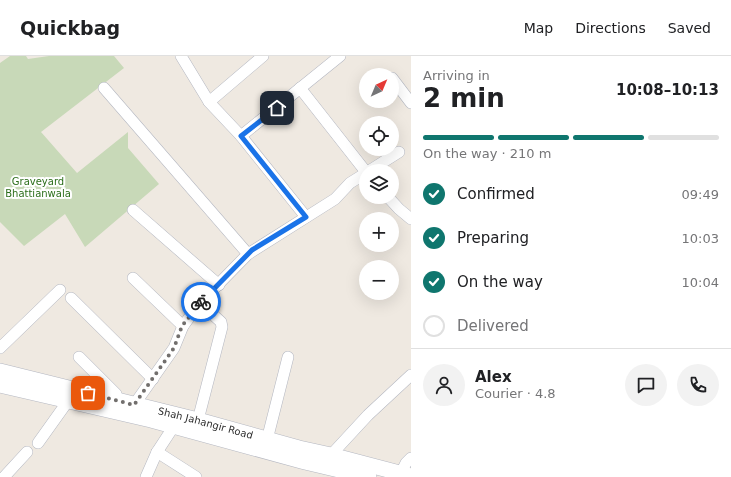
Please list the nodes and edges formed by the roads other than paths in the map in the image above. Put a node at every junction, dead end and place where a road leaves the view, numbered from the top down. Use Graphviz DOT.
graph roads {
  1 [pos="181,56"];
  2 [pos="263,56"];
  3 [pos="340,56"];
  4 [pos="399,87"];
  5 [pos="104,88"];
  6 [pos="300,88"];
  7 [pos="209,102"];
  8 [pos="411,103"];
  9 [pos="241,136"];
  10 [pos="400,152"];
  11 [pos="360,164"];
  12 [pos="380,164"];
  13 [pos="359,177"];
  14 [pos="394,204"];
  15 [pos="133,210"];
  16 [pos="306,217"];
  17 [pos="411,218"];
  18 [pos="248,254"];
  19 [pos="133,278"];
  20 [pos="219,285"];
  21 [pos="60,290"];
  22 [pos="71,298"];
  23 [pos="200,303"];
  24 [pos="182,326"];
  25 [pos="0,348"];
  26 [pos="78,357"];
  27 [pos="288,357"];
  28 [pos="0,371"];
  29 [pos="411,376"];
  30 [pos="153,379"];
  31 [pos="0,385"];
  32 [pos="117,400"];
  33 [pos="68,401"];
  34 [pos="134,405"];
  35 [pos="198,420"];
  36 [pos="174,426"];
  37 [pos="267,440"];
  38 [pos="38,443"];
  39 [pos="27,452"];
  40 [pos="157,452"];
  41 [pos="331,455"];
  42 [pos="411,458"];
  43 [pos="406,474"];
  44 [pos="4,477"];
  45 [pos="146,477"];
  46 [pos="196,477"];
  47 [pos="370,477"];
  1 -- 7 [label="street"];
  2 -- 7 [label="street"];
  3 -- 6 [label="street"];
  4 -- 8 [label="street"];
  5 -- 18 [label="street"];
  6 -- 9 [label="street"];
  6 -- 11 [label="street"];
  7 -- 9 [label="street"];
  9 -- 16 [label="street"];
  10 -- 12 [label="street"];
  13 -- 16 [label="street"];
  14 -- 17 [label="street"];
  15 -- 20 [label="street"];
  16 -- 18 [label="street"];
  18 -- 20 [label="street"];
  19 -- 24 [label="street"];
  20 -- 23 [label="street"];
  21 -- 25 [label="street"];
  22 -- 30 [label="street"];
  23 -- 24 [label="street"];
  23 -- 35 [label="street"];
  24 -- 30 [label="street"];
  26 -- 32 [label="street"];
  27 -- 37 [label="street"];
  28 -- 32 [label="street, Shah Jahangir Road"];
  29 -- 41 [label="street"];
  30 -- 34 [label="street"];
  31 -- 33 [label="street, Shah Jahangir Road"];
  32 -- 34 [label="street, Shah Jahangir Road"];
  33 -- 36 [label="street, Shah Jahangir Road"];
  33 -- 38 [label="street"];
  34 -- 35 [label="street, Shah Jahangir Road"];
  35 -- 37 [label="street, Shah Jahangir Road"];
  36 -- 40 [label="street"];
  36 -- 47 [label="street, Shah Jahangir Road"];
  37 -- 41 [label="street, Shah Jahangir Road"];
  39 -- 44 [label="street"];
  40 -- 45 [label="street"];
  40 -- 46 [label="street"];
  41 -- 43 [label="street, Shah Jahangir Road"];
  42 -- 43 [label="street"];
}
